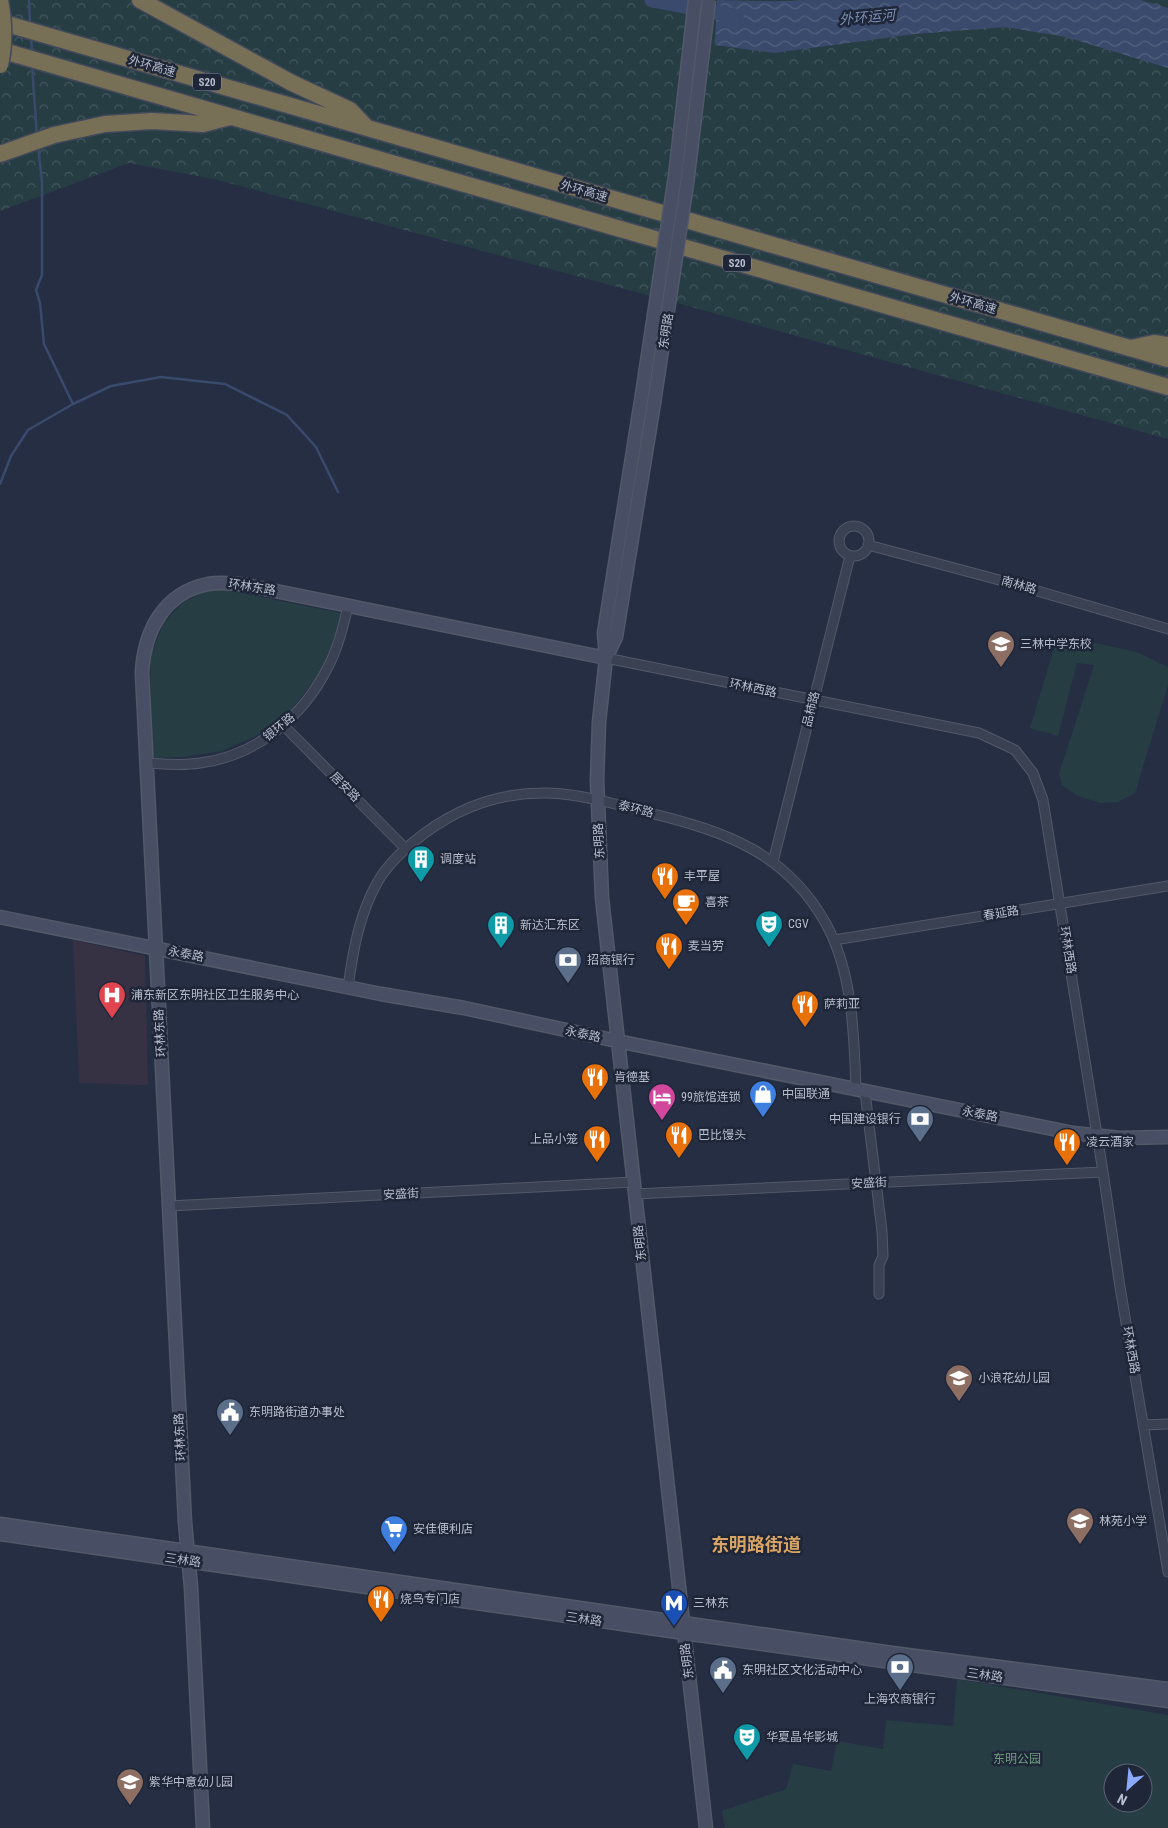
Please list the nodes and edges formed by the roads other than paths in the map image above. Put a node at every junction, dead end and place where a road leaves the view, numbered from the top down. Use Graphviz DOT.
graph roads {
  1 [pos="0,0"];
  2 [pos="140,0"];
  3 [pos="695,0"];
  4 [pos="709,0"];
  5 [pos="0,22"];
  6 [pos="0,50"];
  7 [pos="0,64"];
  8 [pos="232,117"];
  9 [pos="368,128"];
  10 [pos="0,154"];
  11 [pos="1168,345"];
  12 [pos="1130,349"];
  13 [pos="1168,360"];
  14 [pos="1168,387"];
  15 [pos="647,402"];
  16 [pos="868,545"];
  17 [pos="850,556"];
  18 [pos="348,606"];
  19 [pos="1168,630"];
  20 [pos="606,658"];
  21 [pos="813,700"];
  22 [pos="284,726"];
  23 [pos="146,763"];
  24 [pos="597,800"];
  25 [pos="406,849"];
  26 [pos="773,862"];
  27 [pos="1168,886"];
  28 [pos="1060,904"];
  29 [pos="0,917"];
  30 [pos="834,940"];
  31 [pos="156,948"];
  32 [pos="348,987"];
  33 [pos="617,1042"];
  34 [pos="861,1091"];
  35 [pos="1098,1136"];
  36 [pos="1168,1137"];
  37 [pos="1103,1172"];
  38 [pos="877,1182"];
  39 [pos="633,1188"];
  40 [pos="168,1206"];
  41 [pos="880,1294"];
  42 [pos="1168,1424"];
  43 [pos="1143,1425"];
  44 [pos="0,1524"];
  45 [pos="0,1534"];
  46 [pos="188,1556"];
  47 [pos="1168,1572"];
  48 [pos="683,1628"];
  49 [pos="1168,1689"];
  50 [pos="1168,1701"];
  51 [pos="203,1828"];
  52 [pos="706,1828"];
  1 -- 7 [label="highway, bridge"];
  2 -- 9 [label="highway"];
  3 -- 15 [label="main road, 东明路, bridge"];
  4 -- 15 [label="main road, 东明路, bridge"];
  5 -- 9 [label="highway, 外环高速 / S20"];
  6 -- 8 [label="highway, S20"];
  8 -- 10 [label="highway"];
  8 -- 14 [label="highway, S20"];
  9 -- 12 [label="highway, 外环高速 / S20"];
  11 -- 12 [label="highway"];
  12 -- 13 [label="highway, 外环高速 / S20"];
  15 -- 20 [label="main road, 东明路"];
  16 -- 17 [label="street"];
  16 -- 17 [label="street"];
  16 -- 19 [label="street, 南林路"];
  17 -- 21 [label="street, 品柿路"];
  18 -- 20 [label="main road, 环林东路"];
  18 -- 22 [label="street, 银环路"];
  18 -- 23 [label="main road, 环林东路"];
  20 -- 21 [label="street, 环林西路"];
  20 -- 24 [label="main road, 东明路"];
  21 -- 26 [label="street, 品柿路"];
  21 -- 28 [label="street, 环林西路"];
  22 -- 23 [label="street, 银环路"];
  22 -- 25 [label="street, 居安路"];
  23 -- 31 [label="main road, 环林东路"];
  24 -- 25 [label="street, 泰环路"];
  24 -- 26 [label="street, 泰环路"];
  24 -- 33 [label="main road, 东明路"];
  25 -- 32 [label="street, 泰环路"];
  26 -- 30 [label="street, 泰环路"];
  27 -- 28 [label="street, 春延路"];
  28 -- 30 [label="street, 春延路"];
  28 -- 35 [label="street, 环林西路"];
  29 -- 31 [label="main road, 永泰路"];
  30 -- 34 [label="street, 泰环路"];
  31 -- 32 [label="main road, 永泰路"];
  31 -- 40 [label="main road, 环林东路"];
  32 -- 33 [label="main road, 永泰路"];
  33 -- 34 [label="main road, 永泰路"];
  33 -- 39 [label="main road, 东明路"];
  34 -- 35 [label="main road, 永泰路"];
  34 -- 38 [label="street, 泰环路"];
  35 -- 36 [label="main road, 永泰路"];
  35 -- 37 [label="street, 环林西路"];
  37 -- 38 [label="street, 安盛街"];
  37 -- 43 [label="street, 环林西路"];
  38 -- 39 [label="street, 安盛街"];
  38 -- 41 [label="street, 泰环路"];
  39 -- 40 [label="street, 安盛街"];
  39 -- 48 [label="main road, 东明路"];
  40 -- 46 [label="main road, 环林东路"];
  42 -- 43 [label="street"];
  43 -- 47 [label="street, 环林西路"];
  44 -- 46 [label="main road, 三林路"];
  45 -- 46 [label="main road, 三林路"];
  46 -- 48 [label="main road, 三林路"];
  46 -- 51 [label="main road, 环林东路"];
  48 -- 49 [label="main road, 三林路"];
  48 -- 50 [label="main road, 三林路"];
  48 -- 52 [label="main road, 东明路"];
}
